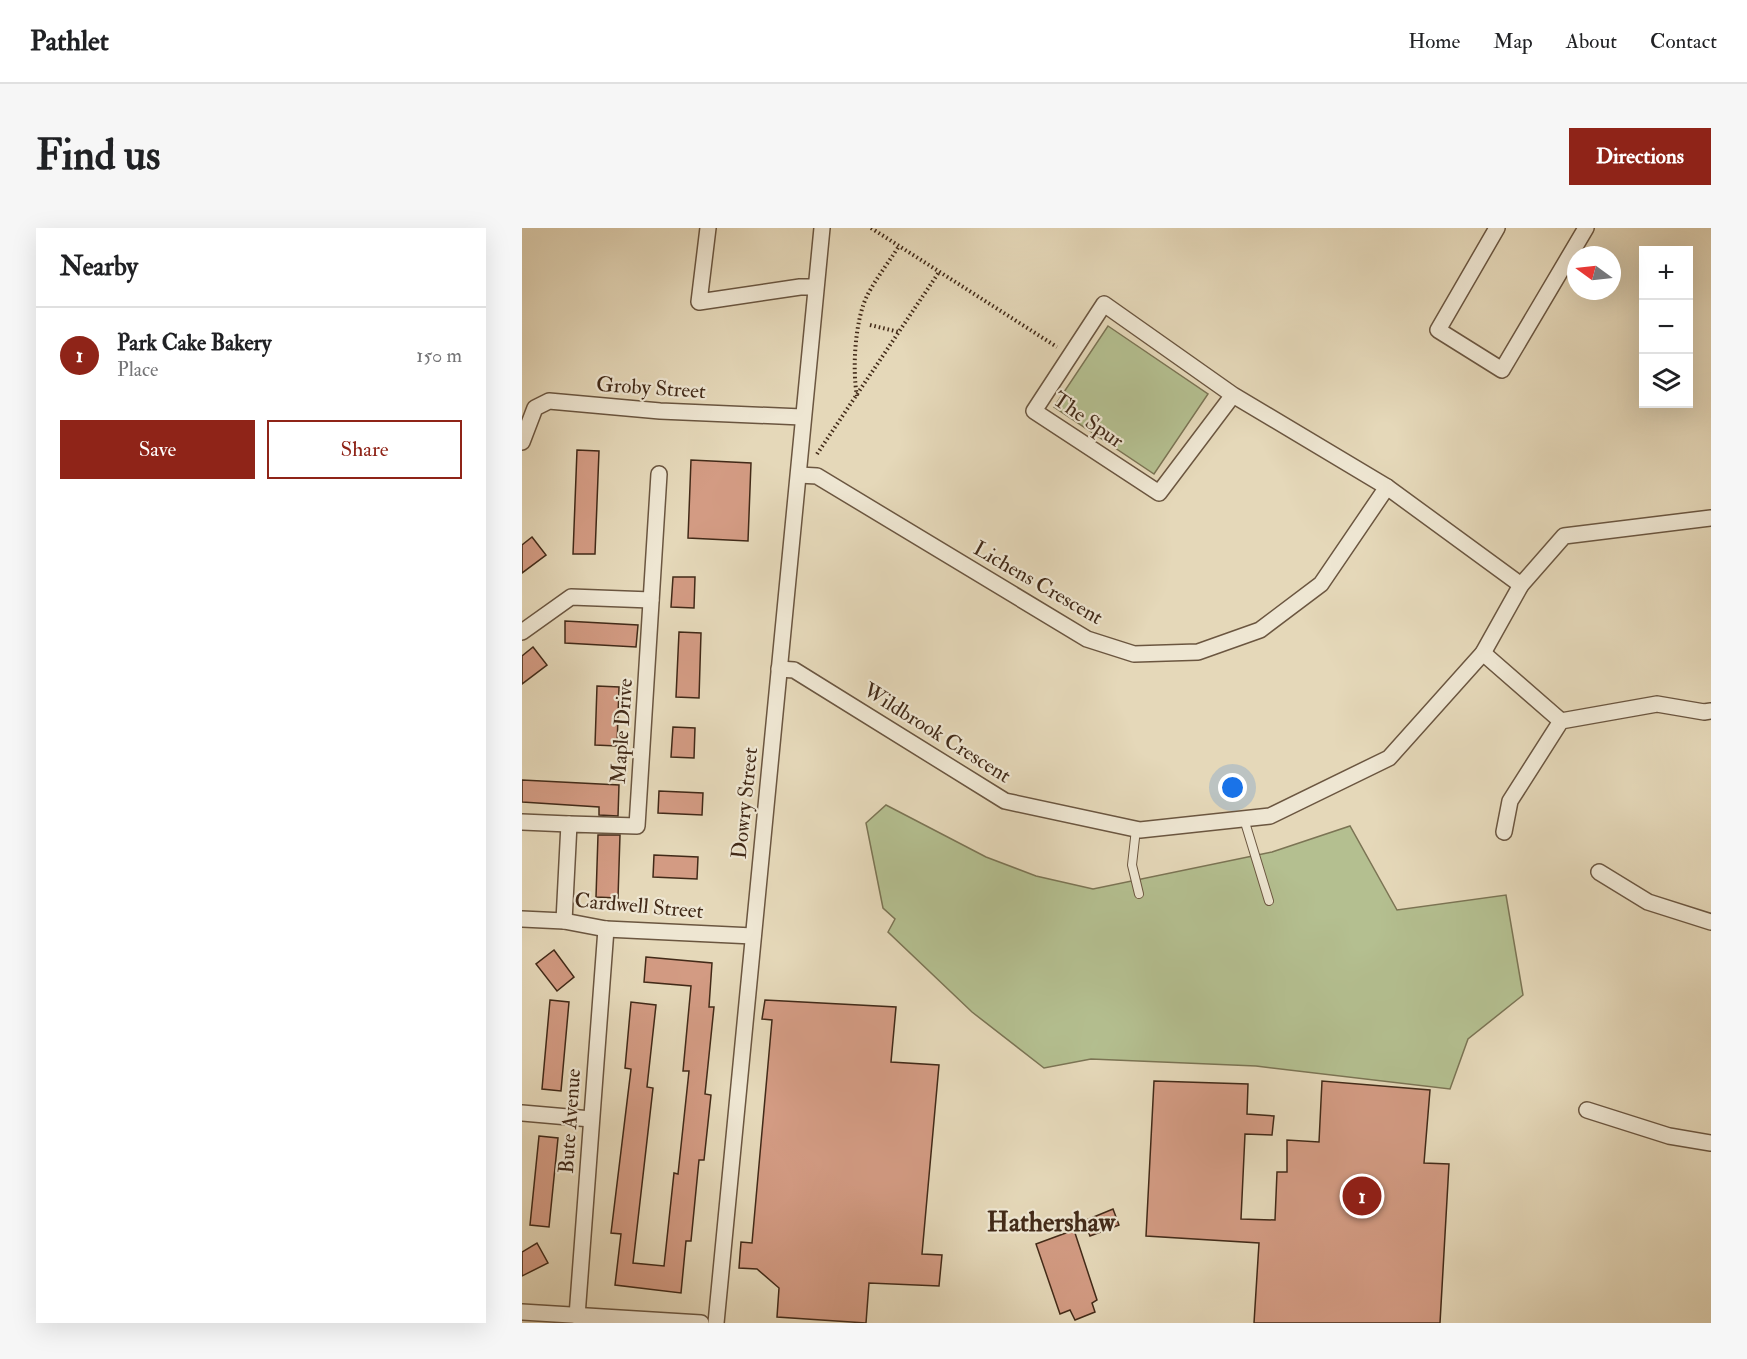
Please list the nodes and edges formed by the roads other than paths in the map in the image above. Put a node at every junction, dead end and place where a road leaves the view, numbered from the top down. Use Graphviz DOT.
graph roads {
  1 [pos="708,228"];
  2 [pos="822,228"];
  3 [pos="1497,228"];
  4 [pos="1586,228"];
  5 [pos="815,287"];
  6 [pos="1233,395"];
  7 [pos="802,417"];
  8 [pos="522,442"];
  9 [pos="659,474"];
  10 [pos="799,475"];
  11 [pos="1387,487"];
  12 [pos="1711,518"];
  13 [pos="1521,585"];
  14 [pos="651,600"];
  15 [pos="522,632"];
  16 [pos="1483,653"];
  17 [pos="779,669"];
  18 [pos="1711,711"];
  19 [pos="1561,721"];
  20 [pos="1244,819"];
  21 [pos="522,822"];
  22 [pos="569,824"];
  23 [pos="1136,829"];
  24 [pos="1504,832"];
  25 [pos="1599,872"];
  26 [pos="1139,894"];
  27 [pos="1269,901"];
  28 [pos="522,919"];
  29 [pos="564,921"];
  30 [pos="1711,922"];
  31 [pos="606,929"];
  32 [pos="753,936"];
  33 [pos="1587,1110"];
  34 [pos="522,1113"];
  35 [pos="591,1119"];
  36 [pos="1711,1143"];
  37 [pos="522,1312"];
  38 [pos="577,1316"];
  39 [pos="700,1323"];
  40 [pos="716,1323"];
  1 -- 5 [label="street"];
  2 -- 5 [label="street, Dowry Street"];
  3 -- 4 [label="street"];
  5 -- 7 [label="street, Dowry Street"];
  6 -- 6 [label="street, The Spur"];
  6 -- 11 [label="street, The Spur"];
  7 -- 8 [label="street, Groby Street"];
  7 -- 10 [label="street, Dowry Street"];
  9 -- 14 [label="street, Maple Drive"];
  10 -- 11 [label="street, Lichens Crescent"];
  10 -- 17 [label="street, Dowry Street"];
  11 -- 13 [label="street, The Spur"];
  12 -- 13 [label="street, Wildbrook Crescent"];
  13 -- 16 [label="street, Wildbrook Crescent"];
  14 -- 15 [label="street"];
  14 -- 22 [label="street, Maple Drive"];
  16 -- 19 [label="street"];
  16 -- 20 [label="street, Wildbrook Crescent"];
  17 -- 23 [label="street, Wildbrook Crescent"];
  17 -- 32 [label="street, Dowry Street"];
  18 -- 19 [label="street"];
  19 -- 24 [label="street"];
  20 -- 23 [label="street, Wildbrook Crescent"];
  20 -- 27 [label="lane"];
  21 -- 22 [label="street"];
  22 -- 29 [label="street"];
  23 -- 26 [label="lane"];
  25 -- 30 [label="street"];
  28 -- 29 [label="street, Cardwell Street"];
  29 -- 31 [label="street, Cardwell Street"];
  31 -- 32 [label="street, Cardwell Street"];
  31 -- 35 [label="street, Bute Avenue"];
  32 -- 40 [label="street, Dowry Street"];
  33 -- 36 [label="street"];
  34 -- 35 [label="street"];
  35 -- 38 [label="street, Bute Avenue"];
  37 -- 38 [label="street"];
  38 -- 39 [label="street"];
}
